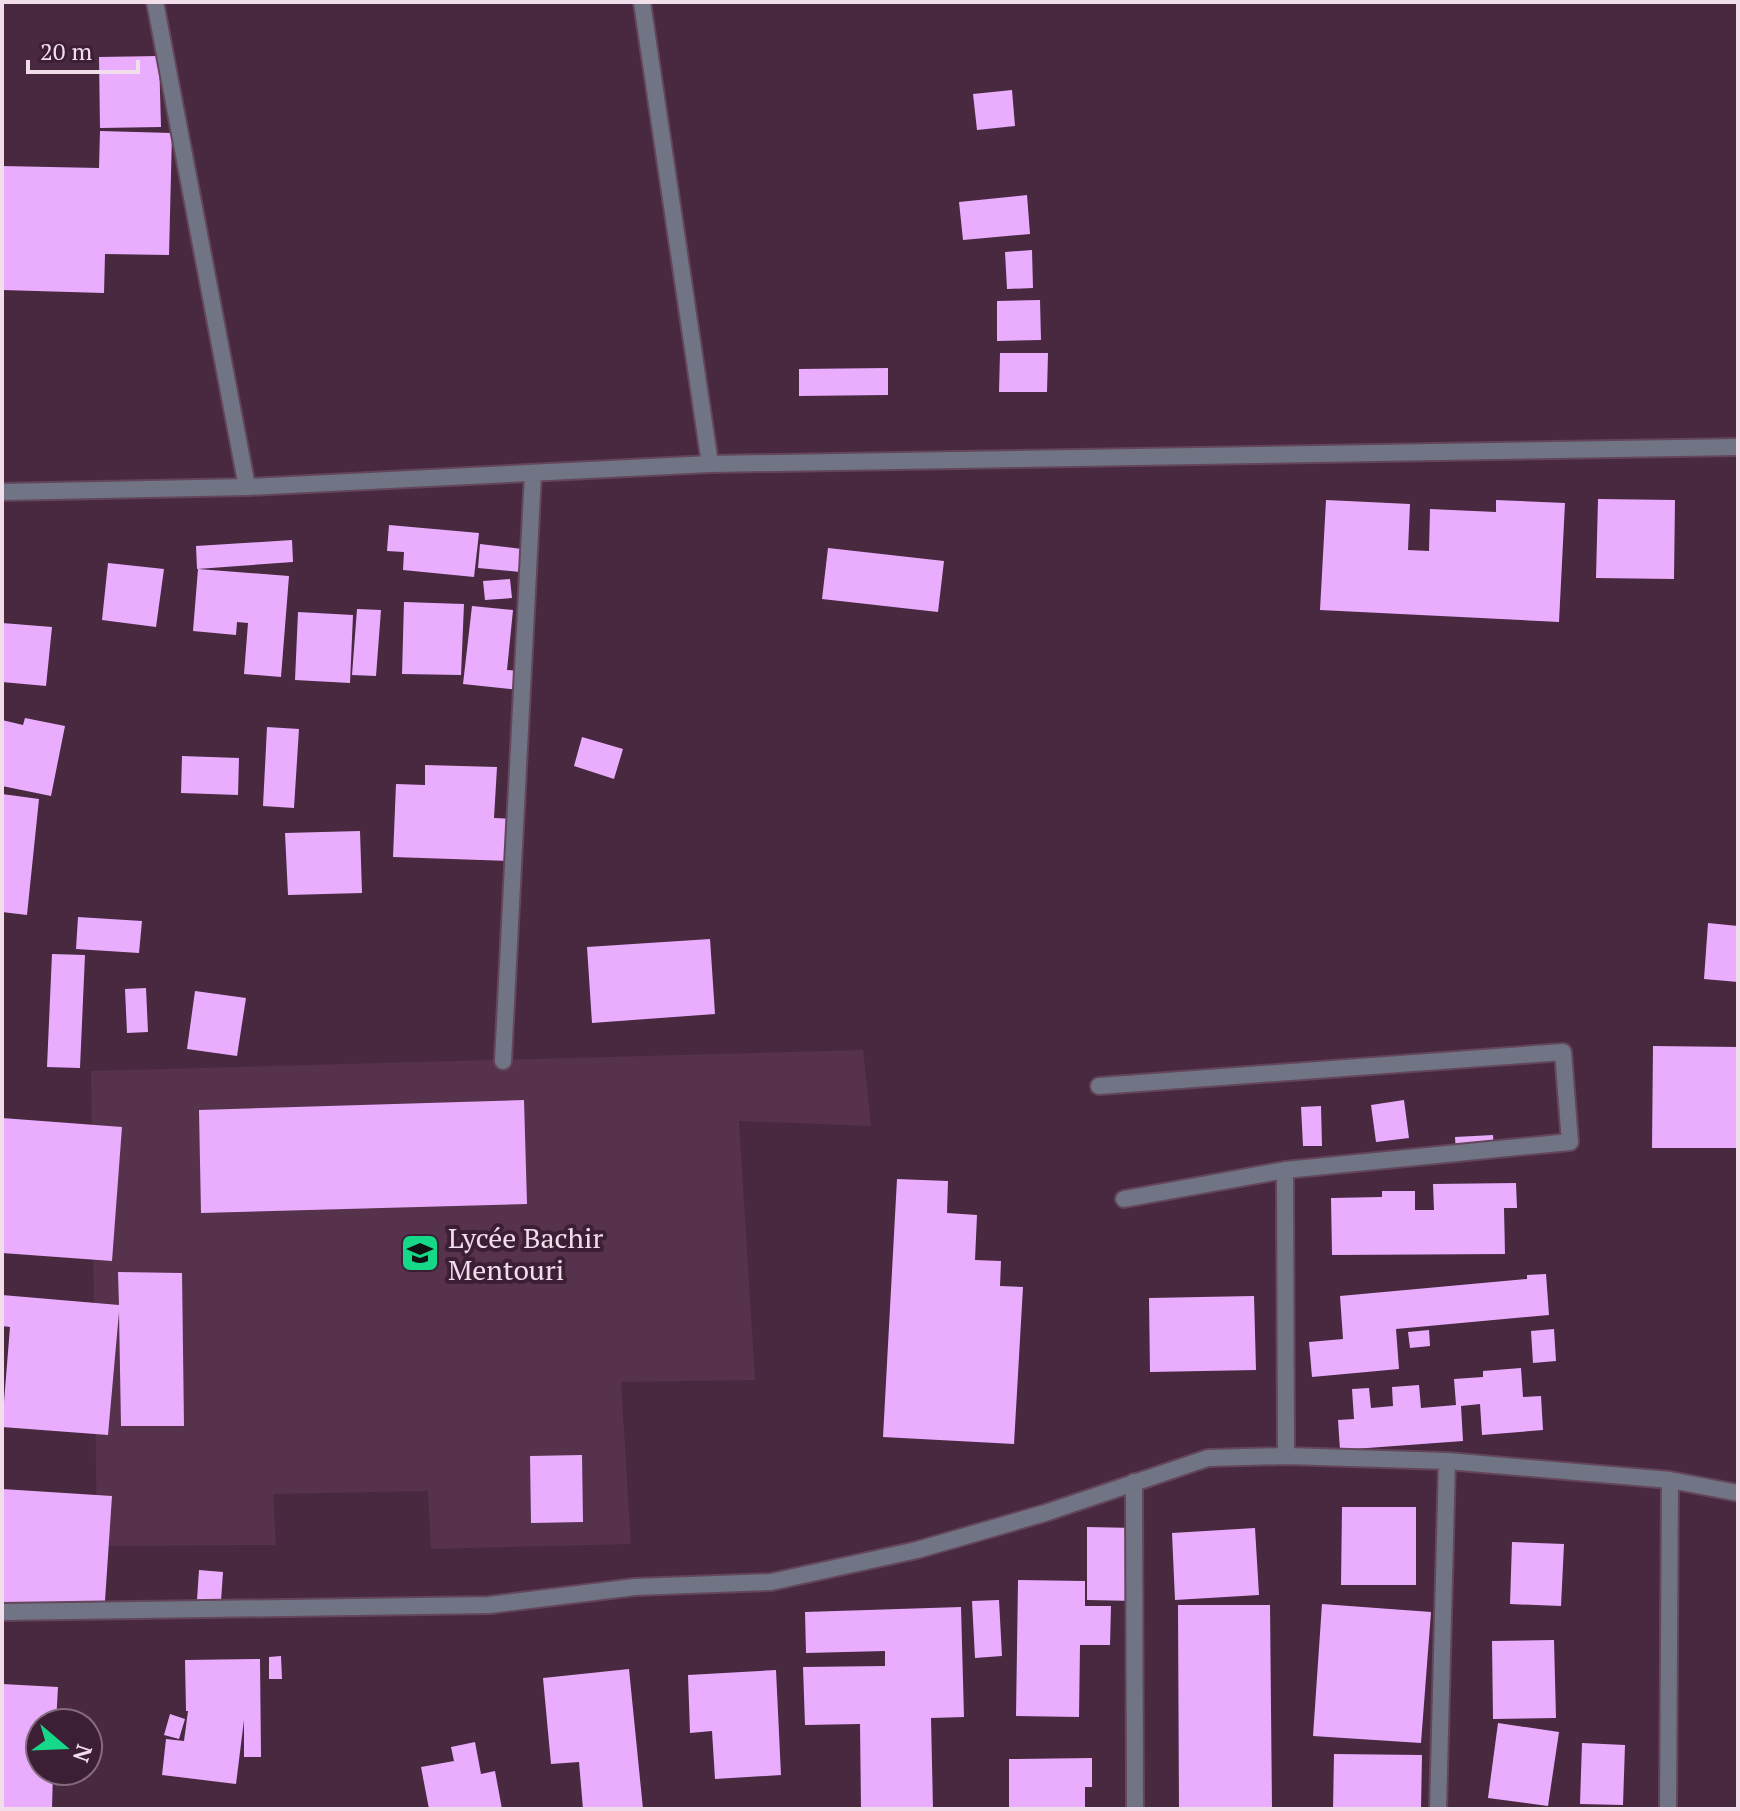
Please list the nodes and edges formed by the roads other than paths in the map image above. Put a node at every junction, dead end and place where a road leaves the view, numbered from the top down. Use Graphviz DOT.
graph roads {
  1 [pos="155,2"];
  2 [pos="642,2"];
  3 [pos="1738,447"];
  4 [pos="710,464"];
  5 [pos="533,474"];
  6 [pos="247,487"];
  7 [pos="2,492"];
  8 [pos="503,1061"];
  9 [pos="1099,1086"];
  10 [pos="1285,1170"];
  11 [pos="1124,1199"];
  12 [pos="1286,1456"];
  13 [pos="1447,1461"];
  14 [pos="1670,1480"];
  15 [pos="1134,1482"];
  16 [pos="1738,1493"];
  17 [pos="2,1612"];
  18 [pos="1135,1809"];
  19 [pos="1438,1809"];
  20 [pos="1668,1809"];
  1 -- 6 [label="street"];
  2 -- 4 [label="street"];
  3 -- 4 [label="street"];
  4 -- 5 [label="street"];
  5 -- 6 [label="street"];
  5 -- 8 [label="street"];
  6 -- 7 [label="street"];
  9 -- 10 [label="street"];
  10 -- 11 [label="street"];
  10 -- 12 [label="street"];
  12 -- 13 [label="street"];
  12 -- 15 [label="street"];
  13 -- 14 [label="street"];
  13 -- 19 [label="street"];
  14 -- 16 [label="street"];
  14 -- 20 [label="street"];
  15 -- 17 [label="street"];
  15 -- 18 [label="street"];
}
